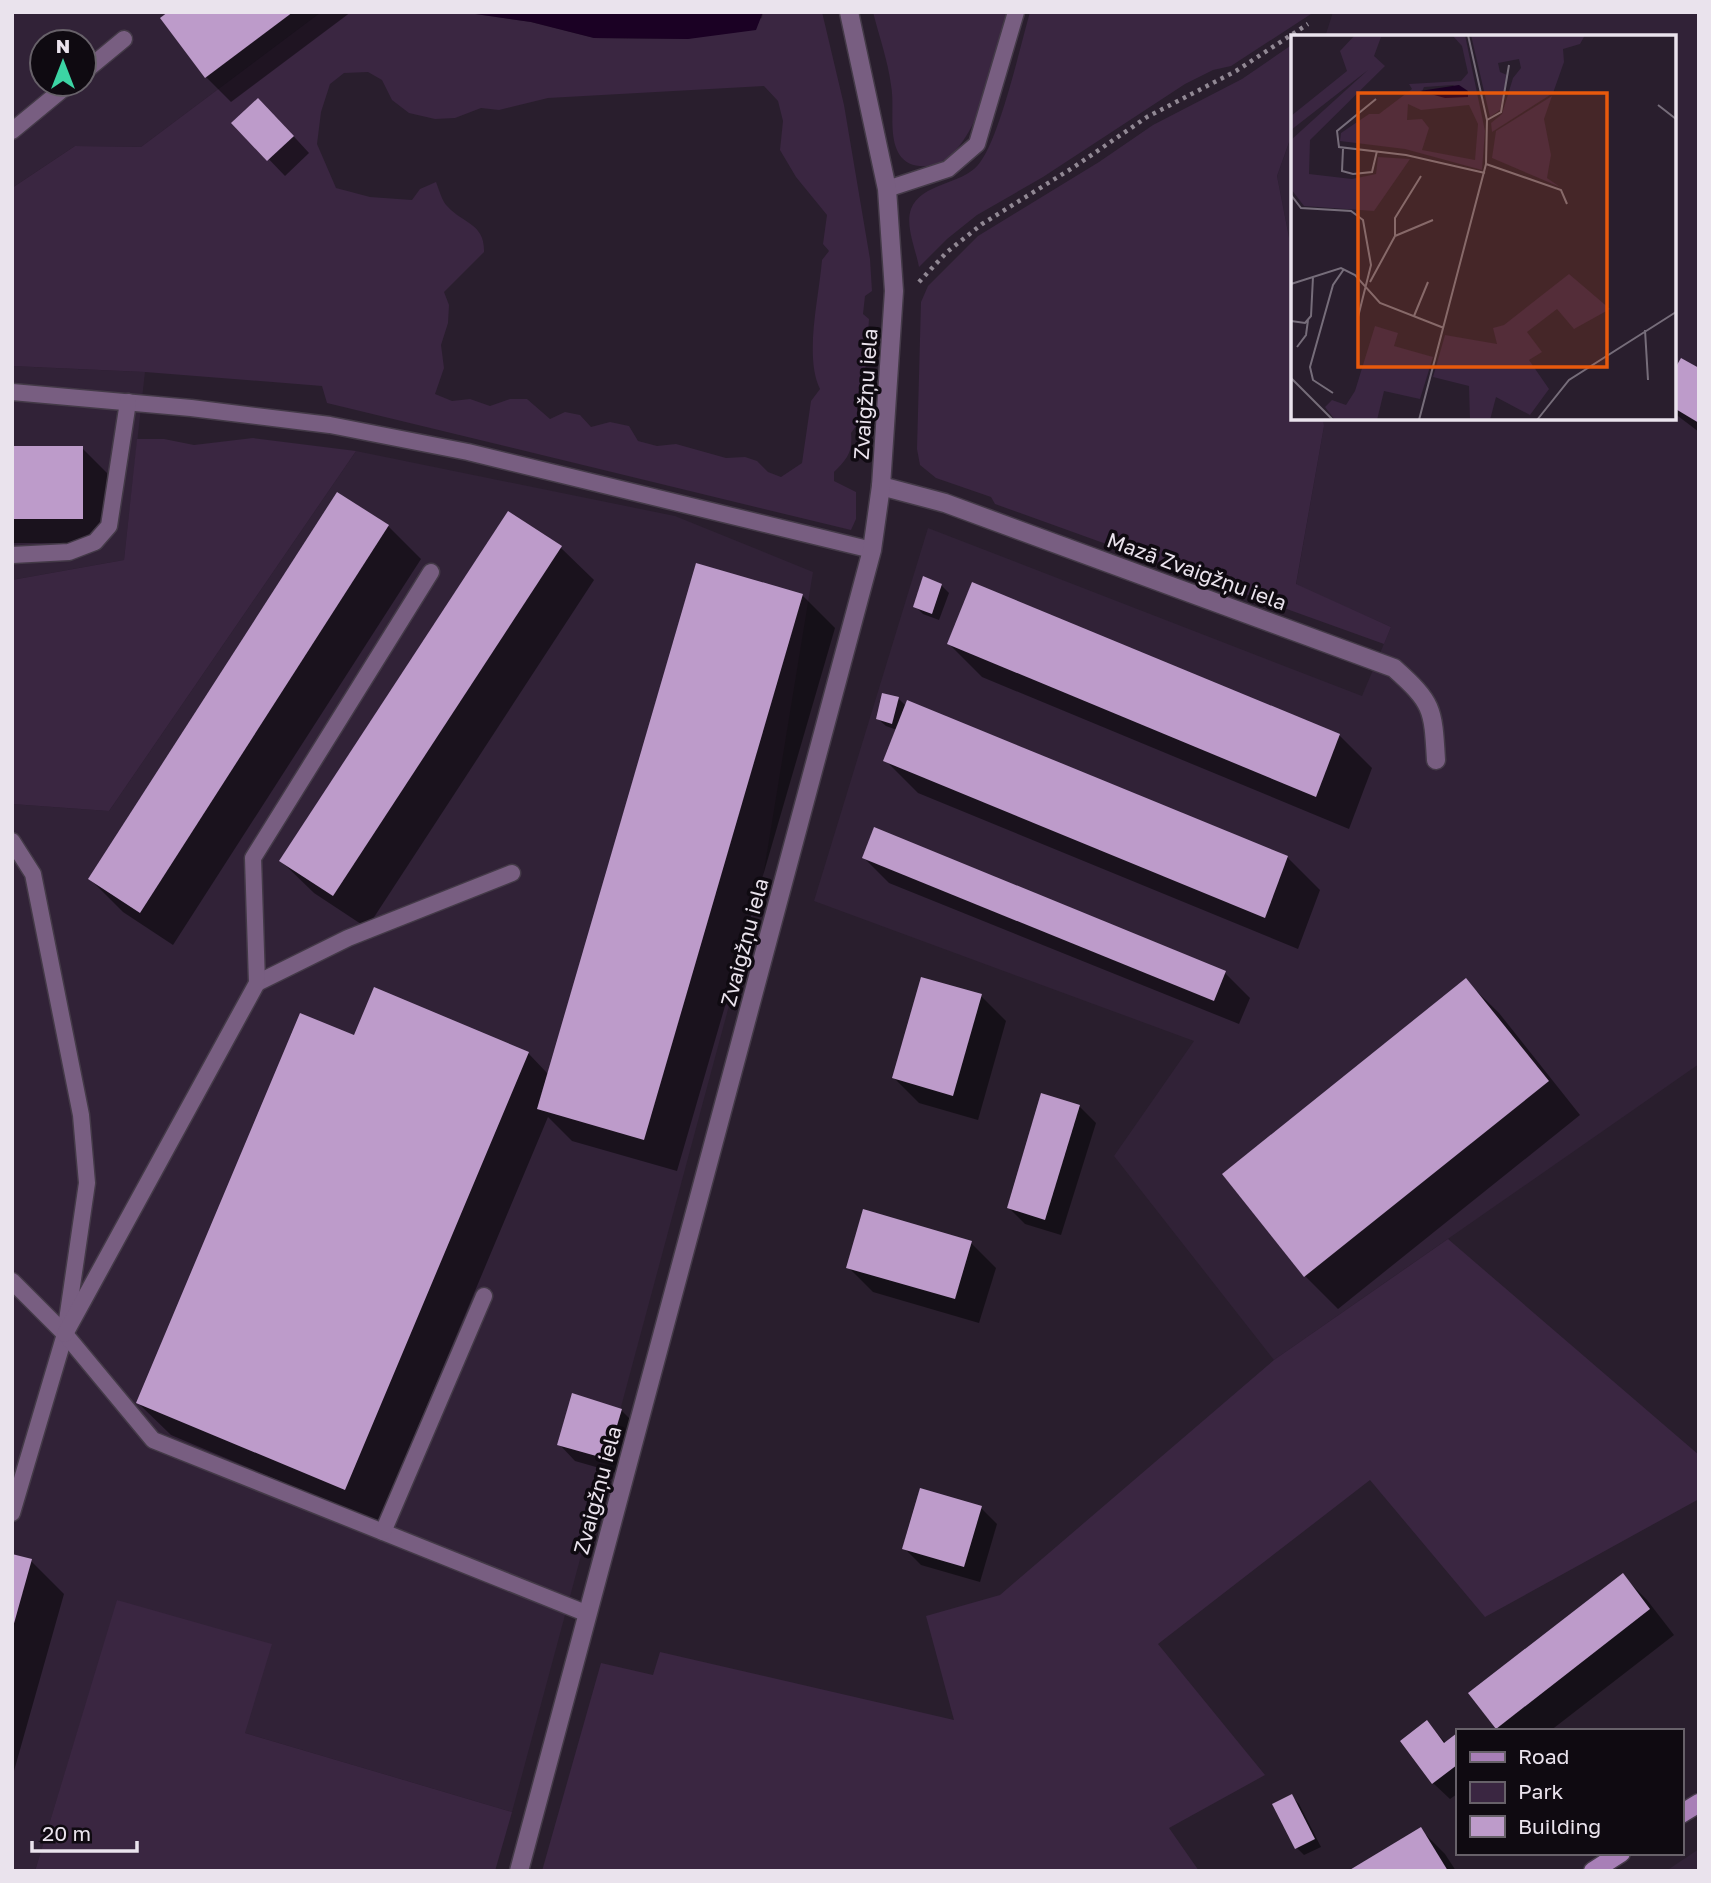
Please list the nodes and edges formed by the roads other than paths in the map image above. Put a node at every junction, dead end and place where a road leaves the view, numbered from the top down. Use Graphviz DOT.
graph roads {
  1 [pos="849,12"];
  2 [pos="1016,12"];
  3 [pos="124,39"];
  4 [pos="98,60"];
  5 [pos="52,98"];
  6 [pos="12,131"];
  7 [pos="887,189"];
  8 [pos="12,392"];
  9 [pos="128,402"];
  10 [pos="881,486"];
  11 [pos="872,550"];
  12 [pos="12,555"];
  13 [pos="431,572"];
  14 [pos="1436,760"];
  15 [pos="12,841"];
  16 [pos="512,873"];
  17 [pos="257,983"];
  18 [pos="12,1281"];
  19 [pos="484,1296"];
  20 [pos="65,1334"];
  21 [pos="12,1513"];
  22 [pos="383,1532"];
  23 [pos="587,1614"];
  24 [pos="1699,1803"];
  25 [pos="1683,1813"];
  26 [pos="1618,1855"];
  27 [pos="519,1871"];
  28 [pos="1593,1871"];
  1 -- 7 [label="street, Zvaigžņu iela"];
  2 -- 7 [label="lane"];
  3 -- 4 [label="lane"];
  5 -- 6 [label="lane"];
  7 -- 10 [label="street, Zvaigžņu iela"];
  8 -- 9 [label="lane"];
  9 -- 11 [label="lane"];
  9 -- 12 [label="lane"];
  10 -- 11 [label="street, Zvaigžņu iela"];
  10 -- 14 [label="street, Mazā Zvaigžņu iela"];
  11 -- 23 [label="street, Zvaigžņu iela"];
  13 -- 17 [label="lane"];
  15 -- 20 [label="lane"];
  16 -- 17 [label="lane"];
  17 -- 20 [label="lane"];
  18 -- 20 [label="lane"];
  19 -- 22 [label="lane"];
  20 -- 21 [label="lane"];
  20 -- 22 [label="lane"];
  22 -- 23 [label="lane"];
  23 -- 27 [label="street, Zvaigžņu iela"];
  24 -- 25 [label="main road"];
  26 -- 28 [label="main road"];
}
